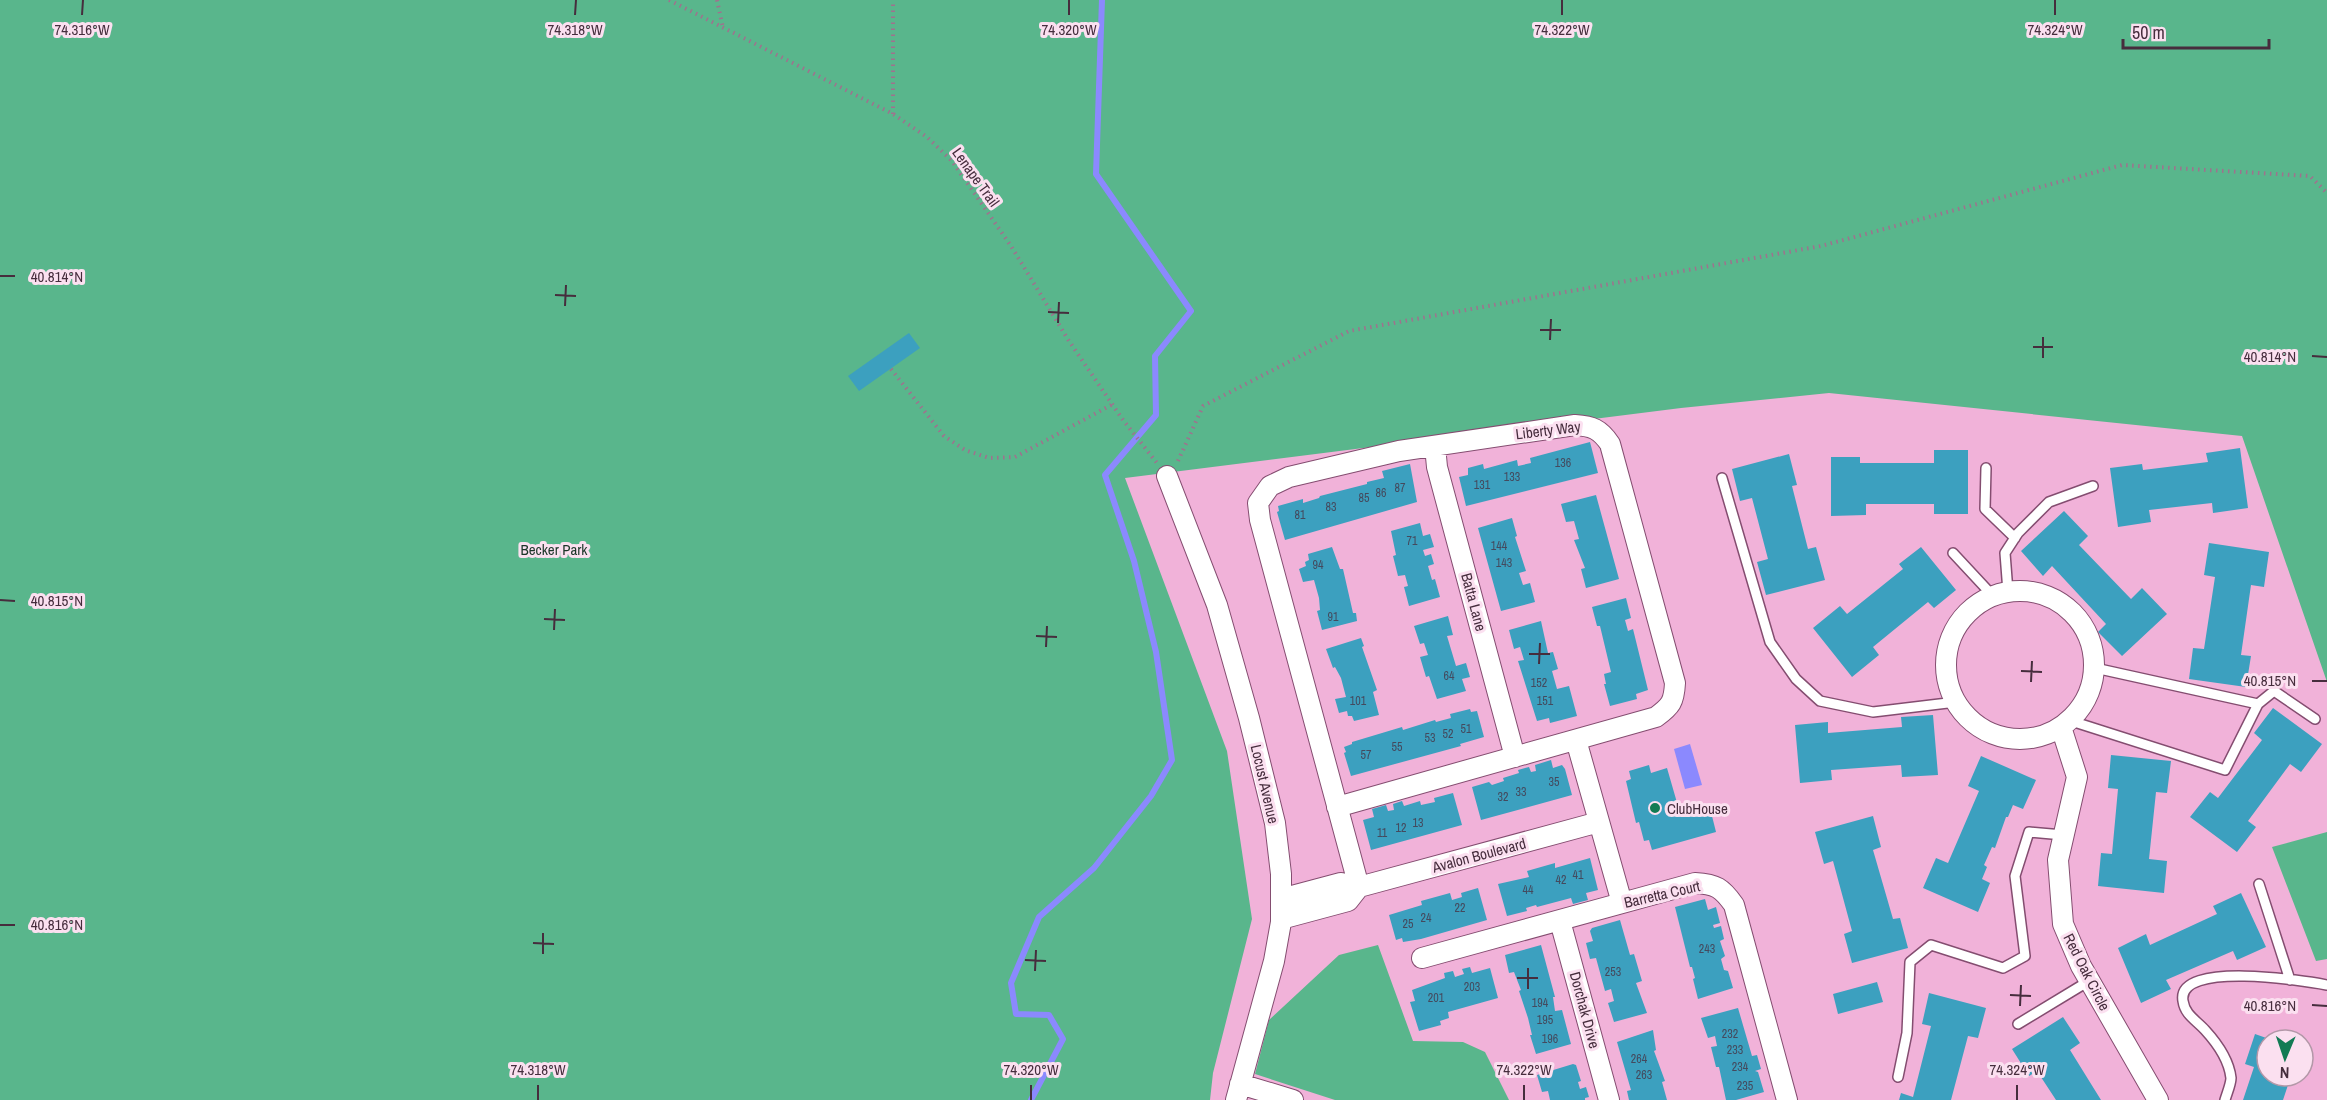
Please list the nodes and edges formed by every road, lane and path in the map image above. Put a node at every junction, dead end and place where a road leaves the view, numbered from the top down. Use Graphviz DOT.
graph roads {
  1 [pos="669,0"];
  2 [pos="717,0"];
  3 [pos="893,0"];
  4 [pos="723,28"];
  5 [pos="893,114"];
  6 [pos="2327,193"];
  7 [pos="891,369"];
  8 [pos="1113,404"];
  9 [pos="1435,446"];
  10 [pos="1986,468"];
  11 [pos="1722,478"];
  12 [pos="1168,479"];
  13 [pos="2093,486"];
  14 [pos="2015,538"];
  15 [pos="1953,553"];
  16 [pos="2000,594"];
  17 [pos="2095,669"];
  18 [pos="1956,702"];
  19 [pos="2258,704"];
  20 [pos="2315,719"];
  21 [pos="2064,724"];
  22 [pos="1576,740"];
  23 [pos="1515,757"];
  24 [pos="1337,807"];
  25 [pos="1599,822"];
  26 [pos="2063,836"];
  27 [pos="2259,884"];
  28 [pos="1359,887"];
  29 [pos="1281,899"];
  30 [pos="1623,903"];
  31 [pos="1281,919"];
  32 [pos="1560,921"];
  33 [pos="1422,958"];
  34 [pos="2290,980"];
  35 [pos="2089,981"];
  36 [pos="2327,985"];
  37 [pos="2018,1024"];
  38 [pos="1898,1077"];
  39 [pos="1238,1092"];
  40 [pos="1293,1100"];
  41 [pos="1609,1100"];
  42 [pos="1787,1100"];
  43 [pos="2158,1100"];
  44 [pos="2225,1100"];
  1 -- 4 [label="path, Lenape Trail"];
  2 -- 4 [label="path"];
  3 -- 5 [label="path"];
  4 -- 5 [label="path, Lenape Trail"];
  5 -- 8 [label="path, Lenape Trail"];
  6 -- 12 [label="path"];
  7 -- 8 [label="path"];
  8 -- 12 [label="path, Lenape Trail"];
  9 -- 22 [label="street, Liberty Way"];
  9 -- 23 [label="street, Batta Lane"];
  9 -- 24 [label="street, Liberty Way"];
  10 -- 14 [label="lane"];
  11 -- 18 [label="lane"];
  12 -- 29 [label="street, Locust Avenue"];
  13 -- 14 [label="lane"];
  14 -- 16 [label="lane"];
  15 -- 16 [label="lane"];
  16 -- 17 [label="street"];
  16 -- 18 [label="street"];
  17 -- 19 [label="lane"];
  17 -- 21 [label="street"];
  18 -- 21 [label="street"];
  19 -- 20 [label="lane"];
  19 -- 21 [label="lane"];
  21 -- 26 [label="street, Red Oak Circle"];
  22 -- 23 [label="street, Liberty Way"];
  22 -- 25 [label="street"];
  23 -- 24 [label="street, Liberty Way"];
  24 -- 28 [label="street, Liberty Way"];
  25 -- 28 [label="street, Avalon Boulevard"];
  25 -- 30 [label="street"];
  26 -- 35 [label="street, Red Oak Circle"];
  26 -- 38 [label="lane"];
  27 -- 34 [label="lane"];
  28 -- 29 [label="street, Avalon Boulevard"];
  28 -- 31 [label="street, Avalon Boulevard"];
  29 -- 31 [label="street, Locust Avenue"];
  30 -- 32 [label="street, Barretta Court"];
  30 -- 42 [label="street, Barretta Court"];
  31 -- 39 [label="street, Locust Avenue"];
  32 -- 33 [label="street, Barretta Court"];
  32 -- 41 [label="street, Dorchak Drive"];
  34 -- 36 [label="lane"];
  34 -- 44 [label="lane"];
  35 -- 37 [label="lane"];
  35 -- 43 [label="street, Red Oak Circle"];
  39 -- 40 [label="street"];
}
